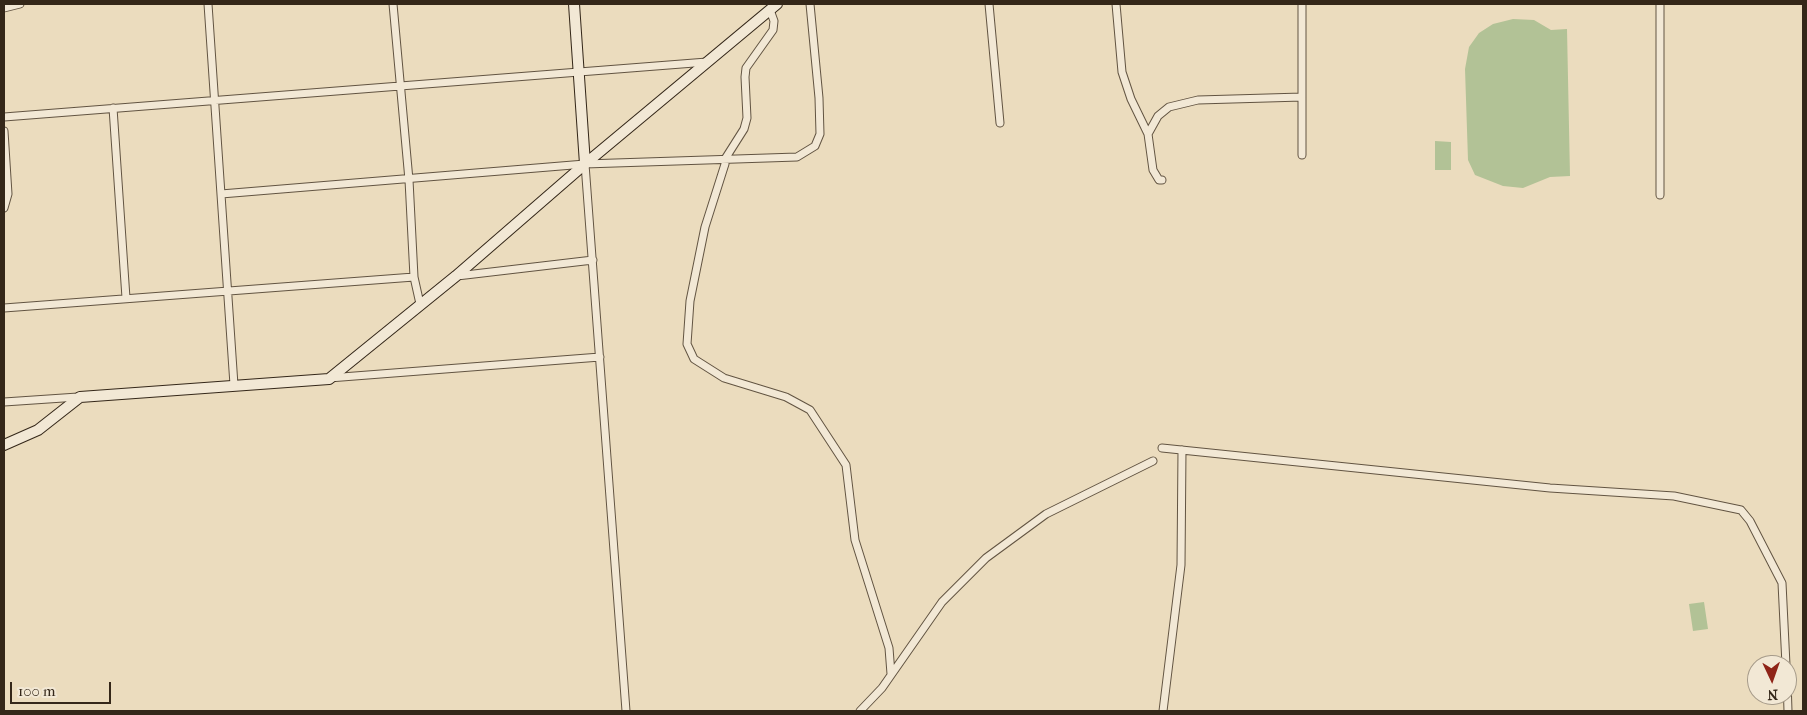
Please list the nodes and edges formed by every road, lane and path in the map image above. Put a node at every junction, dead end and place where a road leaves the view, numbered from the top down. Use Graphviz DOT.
graph roads {
  1 [pos="20,4"];
  2 [pos="208,4"];
  3 [pos="393,4"];
  4 [pos="574,4"];
  5 [pos="810,4"];
  6 [pos="988,4"];
  7 [pos="1116,4"];
  8 [pos="1302,4"];
  9 [pos="1660,4"];
  10 [pos="773,7"];
  11 [pos="4,8"];
  12 [pos="708,62"];
  13 [pos="578,72"];
  14 [pos="400,85"];
  15 [pos="1302,97"];
  16 [pos="214,99"];
  17 [pos="113,108"];
  18 [pos="4,117"];
  19 [pos="1000,123"];
  20 [pos="4,131"];
  21 [pos="1148,134"];
  22 [pos="1302,155"];
  23 [pos="725,159"];
  24 [pos="585,164"];
  25 [pos="409,180"];
  26 [pos="1162,180"];
  27 [pos="221,194"];
  28 [pos="1660,195"];
  29 [pos="4,208"];
  30 [pos="593,260"];
  31 [pos="414,276"];
  32 [pos="456,276"];
  33 [pos="227,290"];
  34 [pos="126,298"];
  35 [pos="420,304"];
  36 [pos="4,308"];
  37 [pos="600,357"];
  38 [pos="329,378"];
  39 [pos="234,385"];
  40 [pos="80,397"];
  41 [pos="4,402"];
  42 [pos="4,445"];
  43 [pos="1162,448"];
  44 [pos="1182,450"];
  45 [pos="1153,461"];
  46 [pos="1786,655"];
  47 [pos="891,674"];
  48 [pos="626,711"];
  49 [pos="860,711"];
  50 [pos="1163,711"];
  1 -- 11 [label="street"];
  2 -- 16 [label="street"];
  3 -- 14 [label="street"];
  4 -- 13 [label="main road"];
  5 -- 23 [label="street"];
  6 -- 19 [label="street"];
  7 -- 21 [label="street"];
  8 -- 15 [label="street"];
  9 -- 28 [label="street"];
  10 -- 12 [label="main road"];
  10 -- 23 [label="street"];
  12 -- 13 [label="street"];
  12 -- 24 [label="main road"];
  13 -- 14 [label="street"];
  13 -- 24 [label="main road"];
  14 -- 16 [label="street"];
  14 -- 25 [label="street"];
  15 -- 21 [label="street"];
  15 -- 22 [label="street"];
  16 -- 17 [label="street"];
  16 -- 27 [label="street"];
  17 -- 18 [label="street"];
  17 -- 34 [label="street"];
  20 -- 29 [label="street"];
  21 -- 26 [label="street"];
  23 -- 24 [label="street"];
  23 -- 47 [label="street"];
  24 -- 25 [label="street"];
  24 -- 30 [label="street"];
  24 -- 32 [label="main road"];
  25 -- 27 [label="street"];
  25 -- 31 [label="street"];
  27 -- 33 [label="street"];
  30 -- 32 [label="street"];
  30 -- 37 [label="street"];
  31 -- 33 [label="street"];
  31 -- 35 [label="street"];
  32 -- 35 [label="main road"];
  33 -- 34 [label="street"];
  33 -- 39 [label="street"];
  34 -- 36 [label="street"];
  35 -- 38 [label="main road"];
  37 -- 38 [label="street"];
  37 -- 48 [label="street"];
  38 -- 39 [label="main road"];
  39 -- 40 [label="main road"];
  40 -- 41 [label="street"];
  40 -- 42 [label="main road"];
  43 -- 44 [label="street"];
  44 -- 46 [label="street"];
  44 -- 50 [label="street"];
  45 -- 47 [label="street"];
  47 -- 49 [label="street"];
}
